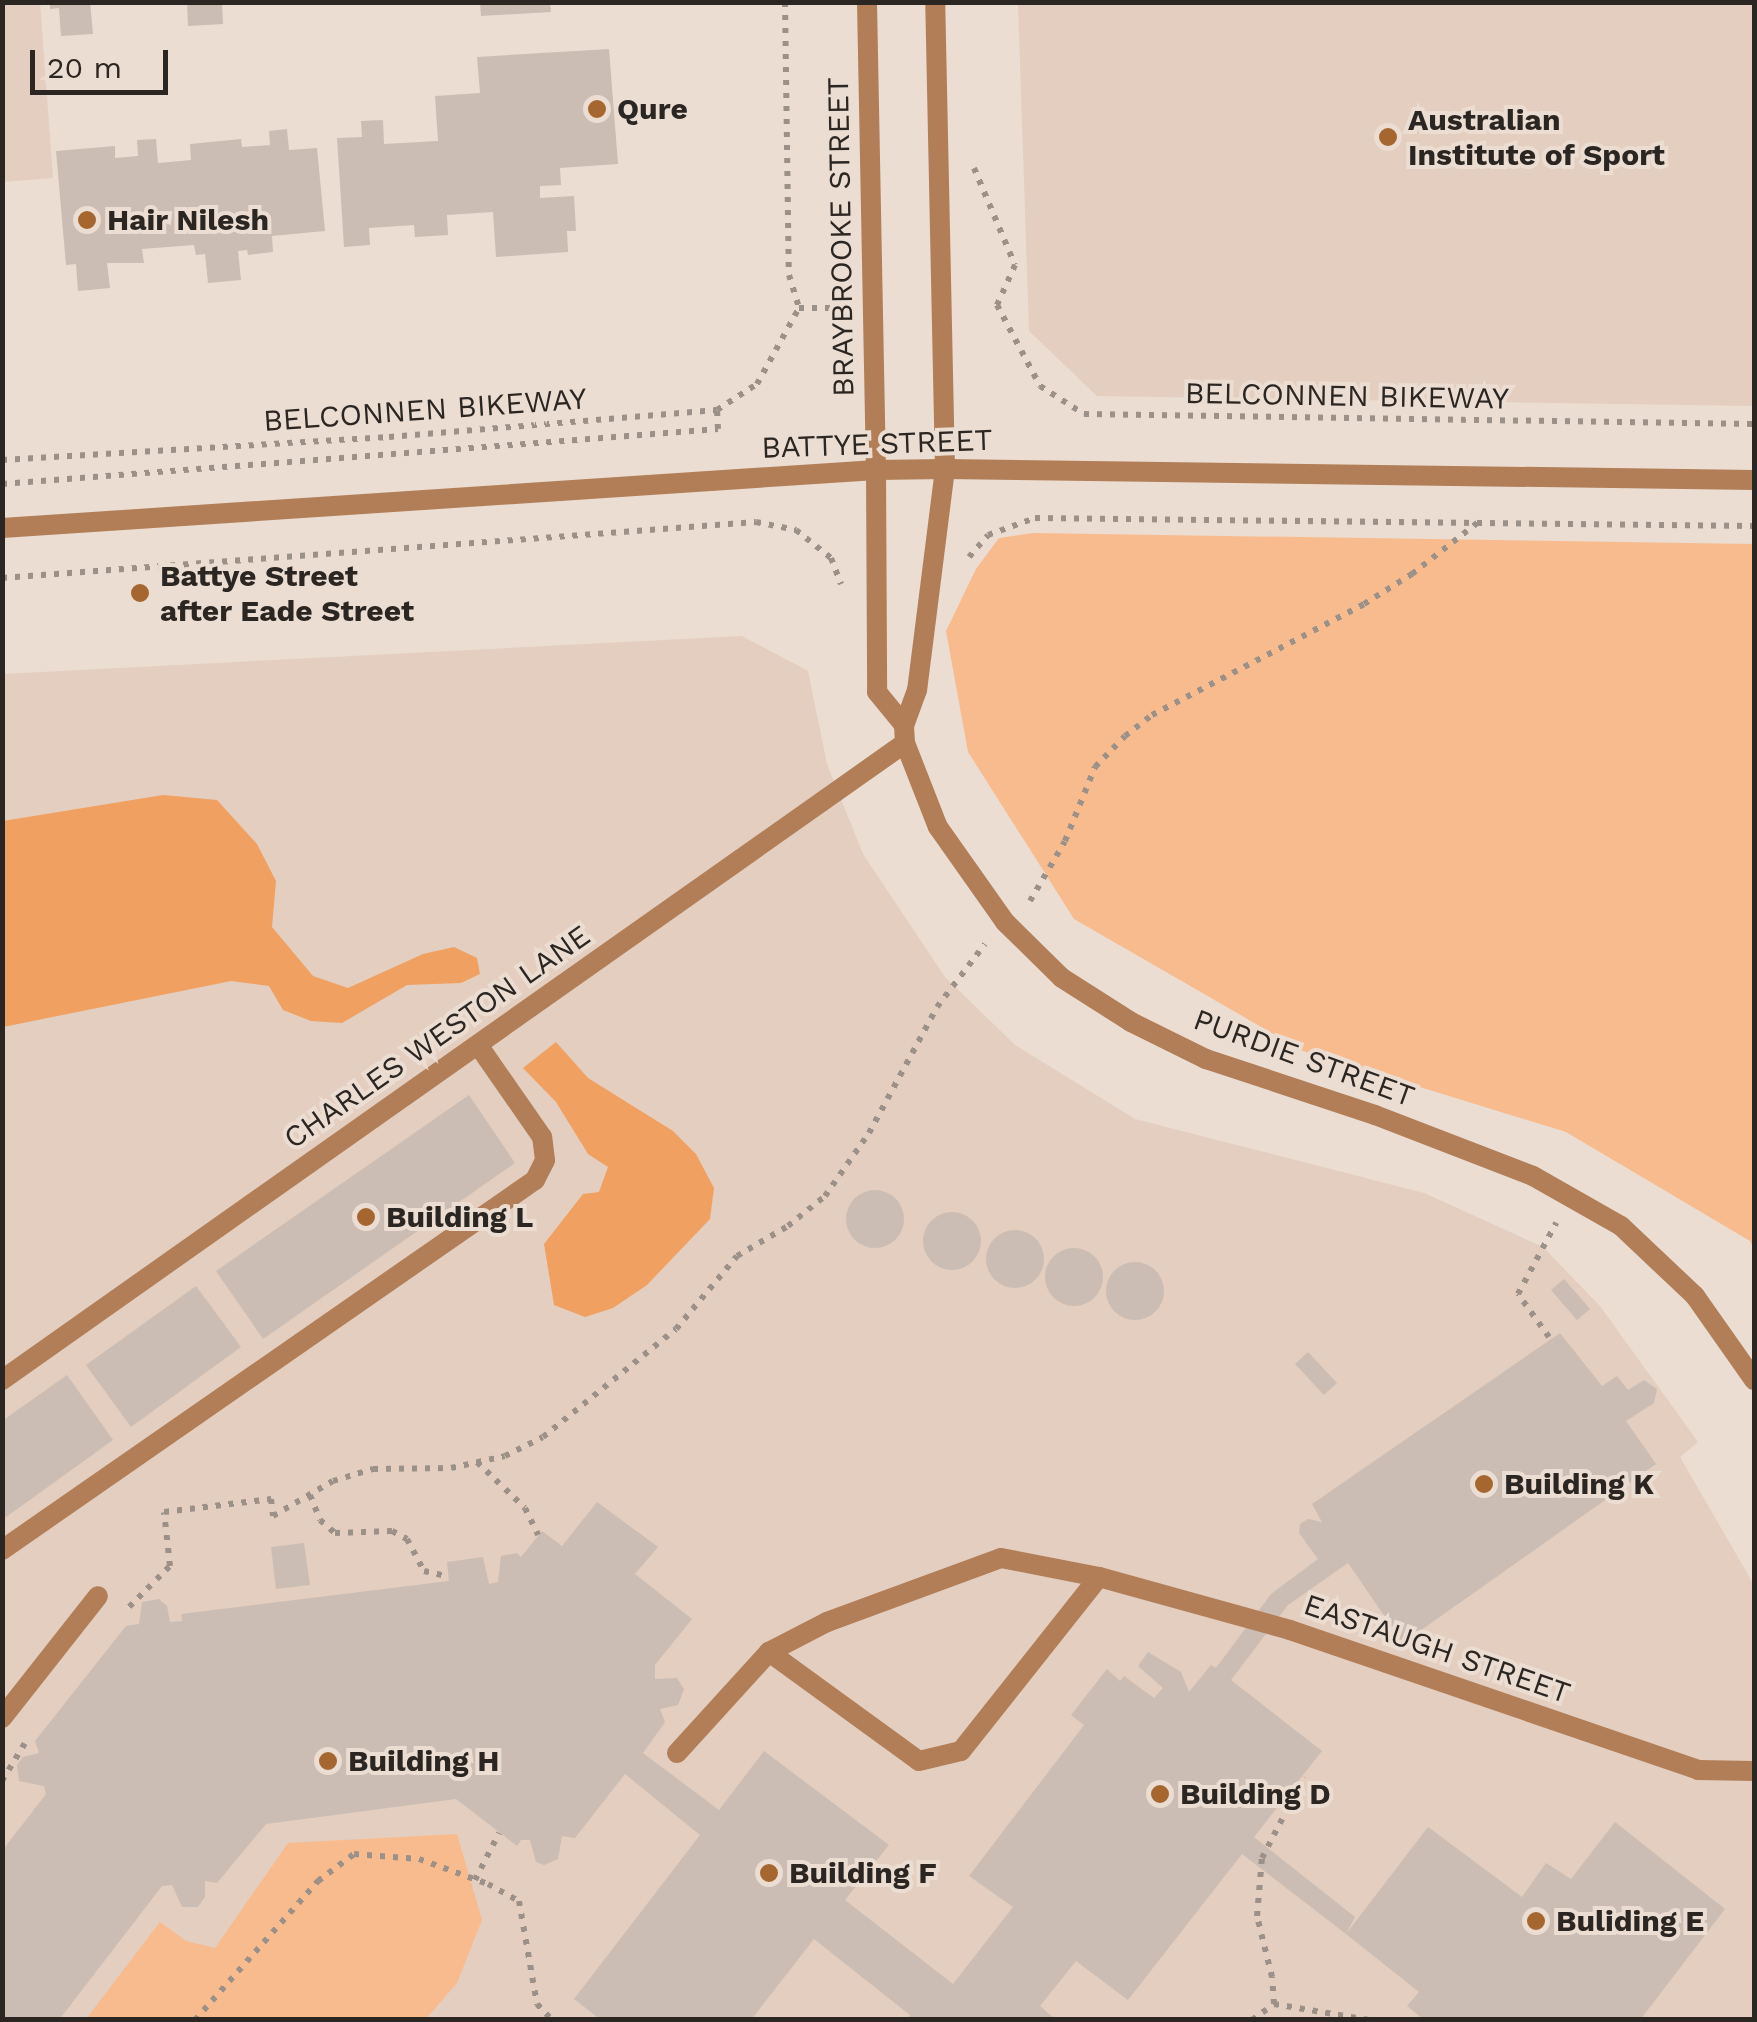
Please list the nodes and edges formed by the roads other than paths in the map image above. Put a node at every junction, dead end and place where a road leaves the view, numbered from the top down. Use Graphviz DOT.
graph roads {
  1 [pos="867,2"];
  2 [pos="935,2"];
  3 [pos="876,470"];
  4 [pos="945,470"];
  5 [pos="1754,480"];
  6 [pos="2,528"];
  7 [pos="905,734"];
  8 [pos="478,1044"];
  9 [pos="2,1380"];
  10 [pos="1754,1380"];
  11 [pos="2,1550"];
  12 [pos="1099,1578"];
  13 [pos="98,1596"];
  14 [pos="769,1652"];
  15 [pos="3,1714"];
  16 [pos="677,1753"];
  17 [pos="1754,1770"];
  1 -- 3 [label="street, BRAYBROOKE STREET"];
  2 -- 4 [label="street"];
  3 -- 4 [label="street, BATTYE STREET"];
  3 -- 6 [label="street, BATTYE STREET"];
  3 -- 7 [label="street, PURDIE STREET"];
  4 -- 5 [label="street, BATTYE STREET"];
  4 -- 7 [label="street"];
  7 -- 8 [label="street, CHARLES WESTON LANE"];
  7 -- 10 [label="street, PURDIE STREET"];
  8 -- 9 [label="street, CHARLES WESTON LANE"];
  8 -- 11 [label="street"];
  12 -- 14 [label="street, EASTAUGH STREET"];
  12 -- 14 [label="street"];
  12 -- 17 [label="street, EASTAUGH STREET"];
  13 -- 15 [label="street"];
  14 -- 16 [label="street, EASTAUGH STREET"];
}
